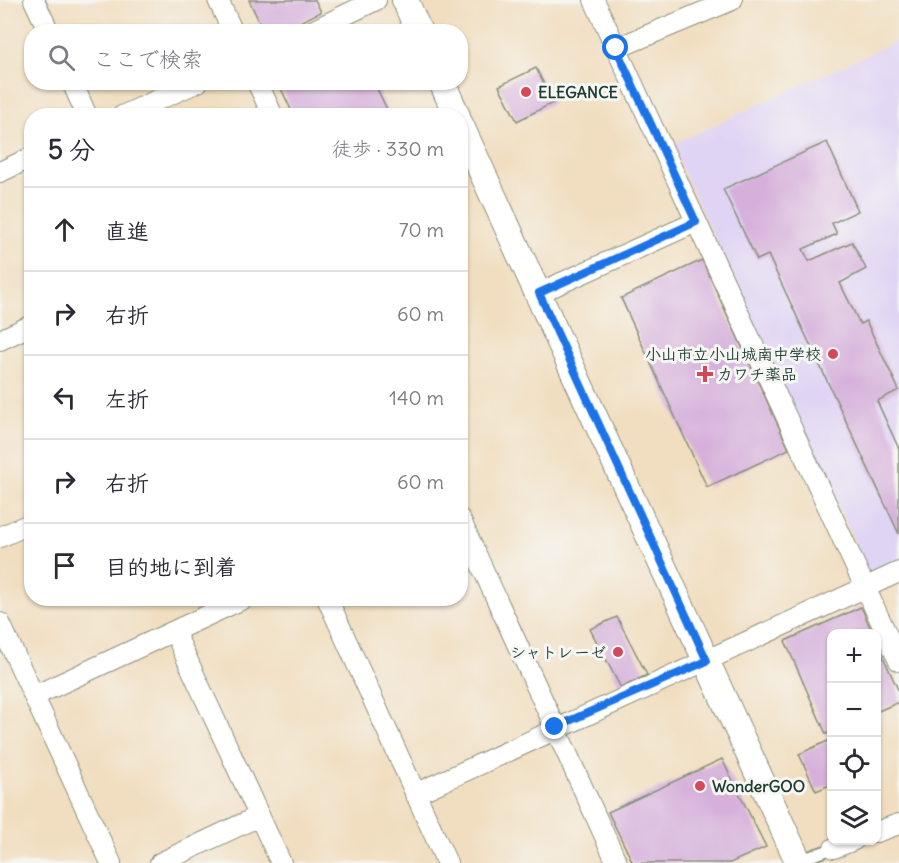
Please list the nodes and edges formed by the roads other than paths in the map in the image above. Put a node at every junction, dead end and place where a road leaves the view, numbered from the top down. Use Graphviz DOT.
graph roads {
  1 [pos="34,0"];
  2 [pos="218,0"];
  3 [pos="376,0"];
  4 [pos="405,0"];
  5 [pos="594,0"];
  6 [pos="732,0"];
  7 [pos="44,24"];
  8 [pos="229,24"];
  9 [pos="326,24"];
  10 [pos="416,24"];
  11 [pos="616,48"];
  12 [pos="76,90"];
  13 [pos="181,90"];
  14 [pos="261,90"];
  15 [pos="446,90"];
  16 [pos="83,108"];
  17 [pos="142,108"];
  18 [pos="269,108"];
  19 [pos="453,108"];
  20 [pos="468,141"];
  21 [pos="24,161"];
  22 [pos="0,172"];
  23 [pos="696,222"];
  24 [pos="539,293"];
  25 [pos="24,329"];
  26 [pos="0,340"];
  27 [pos="24,526"];
  28 [pos="0,537"];
  29 [pos="468,537"];
  30 [pos="899,572"];
  31 [pos="865,587"];
  32 [pos="228,606"];
  33 [pos="331,606"];
  34 [pos="0,623"];
  35 [pos="174,631"];
  36 [pos="707,661"];
  37 [pos="899,661"];
  38 [pos="34,696"];
  39 [pos="555,727"];
  40 [pos="415,794"];
  41 [pos="259,816"];
  42 [pos="899,824"];
  43 [pos="881,830"];
  44 [pos="842,845"];
  45 [pos="834,848"];
  46 [pos="796,862"];
  47 [pos="111,863"];
  48 [pos="160,863"];
  49 [pos="280,863"];
  50 [pos="447,863"];
  51 [pos="617,863"];
  1 -- 7 [label="street"];
  2 -- 8 [label="street"];
  3 -- 9 [label="street"];
  4 -- 10 [label="street"];
  5 -- 11 [label="street"];
  6 -- 11 [label="street"];
  11 -- 23 [label="street"];
  12 -- 16 [label="street"];
  13 -- 17 [label="street"];
  14 -- 18 [label="street"];
  15 -- 19 [label="street"];
  20 -- 24 [label="street"];
  21 -- 22 [label="street"];
  23 -- 24 [label="street"];
  23 -- 31 [label="street"];
  24 -- 36 [label="street"];
  25 -- 26 [label="street"];
  27 -- 28 [label="street"];
  29 -- 39 [label="street"];
  30 -- 31 [label="street"];
  31 -- 36 [label="street"];
  31 -- 37 [label="street"];
  32 -- 35 [label="street"];
  33 -- 40 [label="street"];
  34 -- 38 [label="street"];
  35 -- 38 [label="street"];
  35 -- 41 [label="street"];
  36 -- 39 [label="street"];
  36 -- 46 [label="street"];
  38 -- 47 [label="street"];
  39 -- 40 [label="street"];
  39 -- 51 [label="street"];
  40 -- 50 [label="street"];
  41 -- 48 [label="street"];
  41 -- 49 [label="street"];
  42 -- 43 [label="street"];
  44 -- 45 [label="street"];
  45 -- 46 [label="lane"];
}
